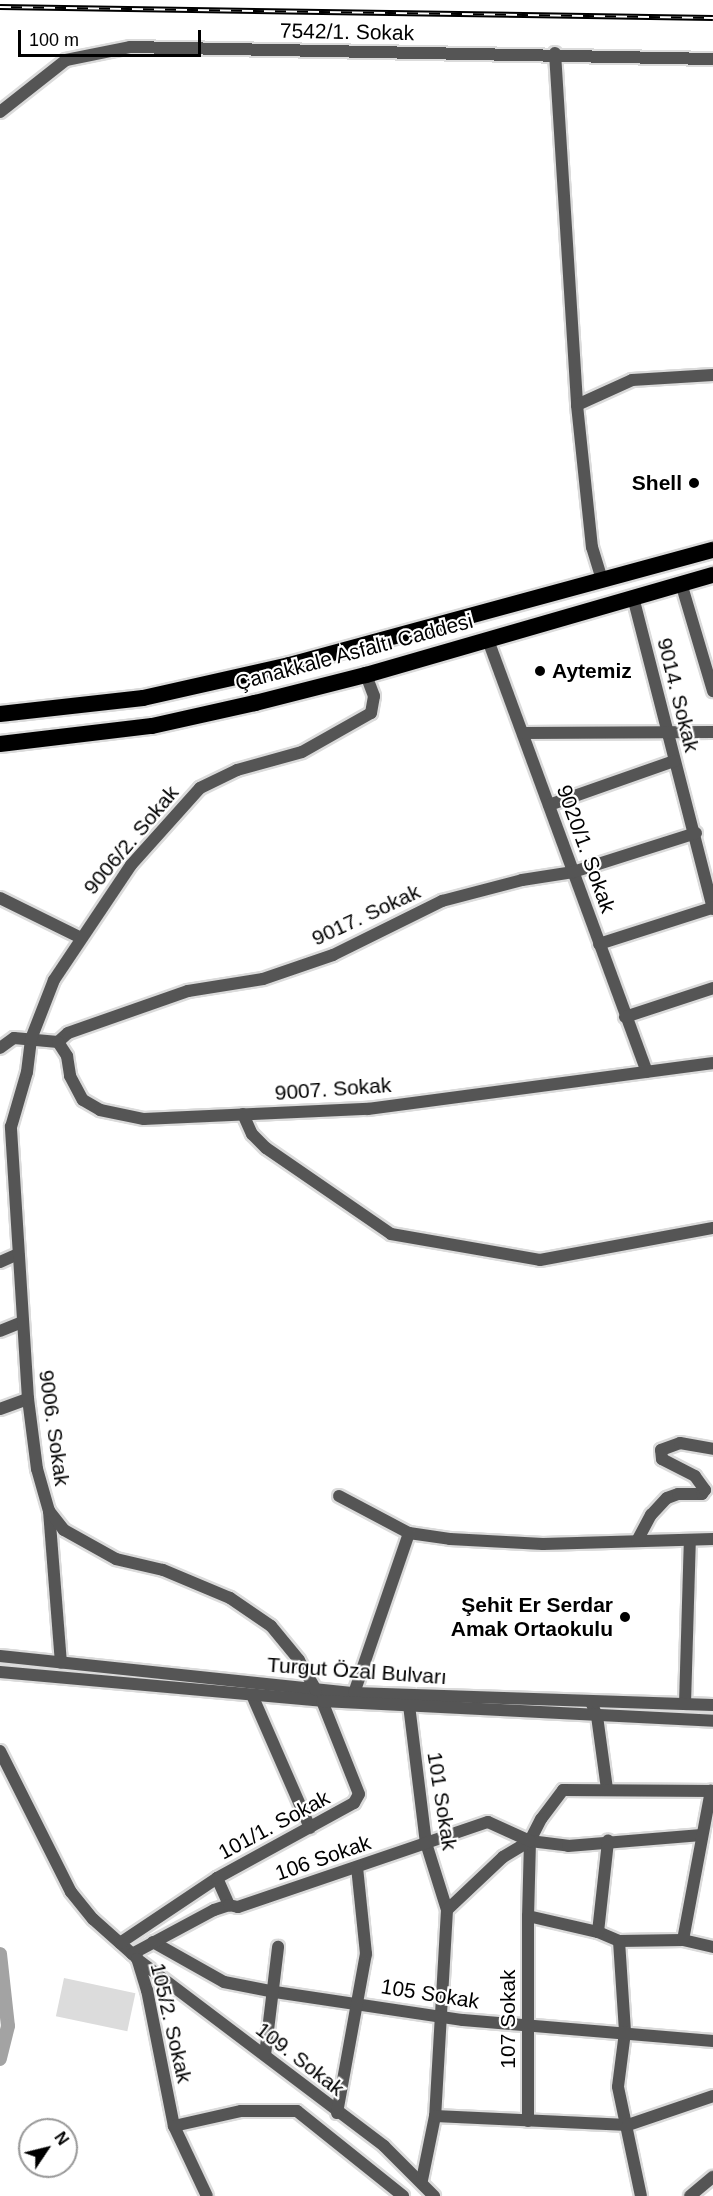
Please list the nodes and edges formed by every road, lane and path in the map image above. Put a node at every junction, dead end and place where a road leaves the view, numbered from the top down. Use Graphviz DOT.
graph roads {
  1 [pos="555,53"];
  2 [pos="713,59"];
  3 [pos="0,112"];
  4 [pos="713,375"];
  5 [pos="577,405"];
  6 [pos="713,550"];
  7 [pos="713,575"];
  8 [pos="602,580"];
  9 [pos="681,583"];
  10 [pos="633,597"];
  11 [pos="488,640"];
  12 [pos="366,675"];
  13 [pos="713,691"];
  14 [pos="0,714"];
  15 [pos="668,732"];
  16 [pos="713,732"];
  17 [pos="523,733"];
  18 [pos="0,744"];
  19 [pos="674,761"];
  20 [pos="549,805"];
  21 [pos="696,833"];
  22 [pos="573,872"];
  23 [pos="0,898"];
  24 [pos="713,908"];
  25 [pos="79,936"];
  26 [pos="599,944"];
  27 [pos="713,988"];
  28 [pos="625,1017"];
  29 [pos="31,1039"];
  30 [pos="58,1042"];
  31 [pos="0,1048"];
  32 [pos="713,1063"];
  33 [pos="647,1072"];
  34 [pos="243,1114"];
  35 [pos="5,1129"];
  36 [pos="713,1228"];
  37 [pos="18,1254"];
  38 [pos="0,1262"];
  39 [pos="22,1322"];
  40 [pos="0,1331"];
  41 [pos="28,1399"];
  42 [pos="0,1409"];
  43 [pos="713,1449"];
  44 [pos="339,1496"];
  45 [pos="49,1511"];
  46 [pos="409,1533"];
  47 [pos="713,1539"];
  48 [pos="690,1540"];
  49 [pos="637,1541"];
  50 [pos="0,1656"];
  51 [pos="61,1663"];
  52 [pos="0,1672"];
  53 [pos="354,1693"];
  54 [pos="252,1695"];
  55 [pos="319,1695"];
  56 [pos="591,1702"];
  57 [pos="685,1704"];
  58 [pos="409,1706"];
  59 [pos="713,1706"];
  60 [pos="597,1716"];
  61 [pos="713,1721"];
  62 [pos="1,1755"];
  63 [pos="607,1789"];
  64 [pos="712,1791"];
  65 [pos="310,1828"];
  66 [pos="702,1835"];
  67 [pos="608,1840"];
  68 [pos="530,1842"];
  69 [pos="426,1843"];
  70 [pos="357,1867"];
  71 [pos="217,1878"];
  72 [pos="229,1905"];
  73 [pos="447,1910"];
  74 [pos="528,1917"];
  75 [pos="598,1932"];
  76 [pos="683,1940"];
  77 [pos="619,1941"];
  78 [pos="120,1942"];
  79 [pos="153,1942"];
  80 [pos="278,1947"];
  81 [pos="713,1947"];
  82 [pos="134,1956"];
  83 [pos="275,1992"];
  84 [pos="359,2002"];
  85 [pos="441,2016"];
  86 [pos="527,2026"];
  87 [pos="625,2032"];
  88 [pos="713,2041"];
  89 [pos="265,2055"];
  90 [pos="713,2096"];
  91 [pos="337,2113"];
  92 [pos="435,2116"];
  93 [pos="528,2121"];
  94 [pos="628,2125"];
  95 [pos="174,2126"];
  96 [pos="713,2177"];
  97 [pos="422,2180"];
  98 [pos="207,2196"];
  99 [pos="403,2196"];
  100 [pos="433,2196"];
  101 [pos="641,2196"];
  102 [pos="690,2196"];
  1 -- 2 [label="street, 7542/1. Sokak"];
  1 -- 3 [label="street, 7542/1. Sokak"];
  1 -- 5 [label="street"];
  4 -- 5 [label="street"];
  5 -- 8 [label="street"];
  6 -- 8 [label="highway, Çanakkale Asfaltı Caddesi"];
  7 -- 9 [label="highway, Çanakkale Asfaltı Caddesi"];
  8 -- 14 [label="highway, Çanakkale Asfaltı Caddesi"];
  9 -- 10 [label="highway, Çanakkale Asfaltı Caddesi"];
  9 -- 13 [label="street"];
  10 -- 11 [label="highway, Çanakkale Asfaltı Caddesi"];
  10 -- 15 [label="street, 9014. Sokak"];
  11 -- 12 [label="highway, Çanakkale Asfaltı Caddesi"];
  11 -- 17 [label="street, 9020/1. Sokak"];
  12 -- 18 [label="highway, Çanakkale Asfaltı Caddesi"];
  12 -- 25 [label="street, 9006/2. Sokak"];
  15 -- 16 [label="street"];
  15 -- 17 [label="street"];
  15 -- 19 [label="street, 9014. Sokak"];
  17 -- 20 [label="street, 9020/1. Sokak"];
  19 -- 20 [label="street"];
  19 -- 21 [label="street, 9014. Sokak"];
  20 -- 22 [label="street, 9020/1. Sokak"];
  21 -- 22 [label="street, 9017. Sokak"];
  21 -- 24 [label="street, 9014. Sokak"];
  22 -- 26 [label="street, 9020/1. Sokak"];
  22 -- 30 [label="street, 9017. Sokak"];
  23 -- 25 [label="street"];
  24 -- 26 [label="street"];
  25 -- 29 [label="street, 9006/2. Sokak"];
  26 -- 28 [label="street, 9020/1. Sokak"];
  27 -- 28 [label="street"];
  28 -- 33 [label="street, 9020/1. Sokak"];
  29 -- 30 [label="street"];
  29 -- 31 [label="street"];
  29 -- 35 [label="street, 9006/2. Sokak"];
  30 -- 34 [label="street, 9007. Sokak"];
  32 -- 33 [label="street, 9007. Sokak"];
  33 -- 34 [label="street, 9007. Sokak"];
  34 -- 36 [label="street"];
  35 -- 37 [label="street, 9006. Sokak"];
  37 -- 38 [label="street"];
  37 -- 39 [label="street, 9006. Sokak"];
  39 -- 40 [label="street"];
  39 -- 41 [label="street, 9006. Sokak"];
  41 -- 42 [label="street"];
  41 -- 45 [label="street, 9006. Sokak"];
  43 -- 49 [label="street"];
  44 -- 46 [label="street"];
  45 -- 51 [label="street"];
  45 -- 55 [label="street, 9006. Sokak"];
  46 -- 49 [label="street"];
  46 -- 53 [label="street"];
  47 -- 48 [label="street"];
  48 -- 49 [label="street"];
  48 -- 57 [label="street"];
  50 -- 51 [label="street, Turgut Özal Bulvarı"];
  51 -- 55 [label="street, Turgut Özal Bulvarı"];
  52 -- 54 [label="street, Turgut Özal Bulvarı"];
  53 -- 55 [label="street, Turgut Özal Bulvarı"];
  53 -- 56 [label="street, Turgut Özal Bulvarı"];
  54 -- 55 [label="street, Turgut Özal Bulvarı"];
  54 -- 65 [label="street"];
  55 -- 58 [label="street, Turgut Özal Bulvarı"];
  55 -- 65 [label="street, 101/1. Sokak"];
  56 -- 57 [label="street, Turgut Özal Bulvarı"];
  56 -- 60 [label="street"];
  57 -- 59 [label="street, Turgut Özal Bulvarı"];
  58 -- 60 [label="street, Turgut Özal Bulvarı"];
  58 -- 69 [label="street, 101 Sokak"];
  60 -- 61 [label="street, Turgut Özal Bulvarı"];
  60 -- 63 [label="street"];
  62 -- 78 [label="street, 105/2. Sokak"];
  63 -- 64 [label="street"];
  63 -- 68 [label="street"];
  64 -- 66 [label="street"];
  65 -- 71 [label="street, 101/1. Sokak"];
  66 -- 67 [label="street"];
  66 -- 76 [label="street"];
  67 -- 68 [label="street"];
  67 -- 75 [label="street"];
  68 -- 69 [label="street, 106 Sokak"];
  68 -- 73 [label="street"];
  68 -- 74 [label="street, 107 Sokak"];
  69 -- 70 [label="street, 106 Sokak"];
  69 -- 73 [label="street, 101 Sokak"];
  70 -- 72 [label="street, 106 Sokak"];
  70 -- 84 [label="street"];
  71 -- 72 [label="street"];
  71 -- 78 [label="street, 101/1. Sokak"];
  72 -- 79 [label="street, 106 Sokak"];
  73 -- 85 [label="street, 101 Sokak"];
  74 -- 75 [label="street"];
  74 -- 86 [label="street, 107 Sokak"];
  75 -- 77 [label="street"];
  76 -- 77 [label="street"];
  76 -- 81 [label="street"];
  77 -- 87 [label="street"];
  78 -- 82 [label="street, 105/2. Sokak"];
  79 -- 82 [label="street, 106 Sokak"];
  79 -- 83 [label="street, 105 Sokak"];
  80 -- 83 [label="street"];
  82 -- 89 [label="street, 109. Sokak"];
  82 -- 95 [label="street, 105/2. Sokak"];
  83 -- 84 [label="street, 105 Sokak"];
  83 -- 89 [label="street"];
  84 -- 85 [label="street, 105 Sokak"];
  84 -- 91 [label="street"];
  85 -- 86 [label="street, 105 Sokak"];
  85 -- 92 [label="street, 101 Sokak"];
  86 -- 87 [label="street, 105 Sokak"];
  86 -- 93 [label="street, 107 Sokak"];
  87 -- 88 [label="street, 105 Sokak"];
  87 -- 94 [label="street"];
  89 -- 91 [label="street, 109. Sokak"];
  90 -- 94 [label="street"];
  91 -- 97 [label="street, 109. Sokak"];
  92 -- 93 [label="street"];
  92 -- 97 [label="street, 101 Sokak"];
  93 -- 94 [label="street"];
  94 -- 101 [label="street"];
  95 -- 98 [label="street, 105/2. Sokak"];
  95 -- 99 [label="street"];
  96 -- 102 [label="street"];
  97 -- 100 [label="street, 109. Sokak"];
}
